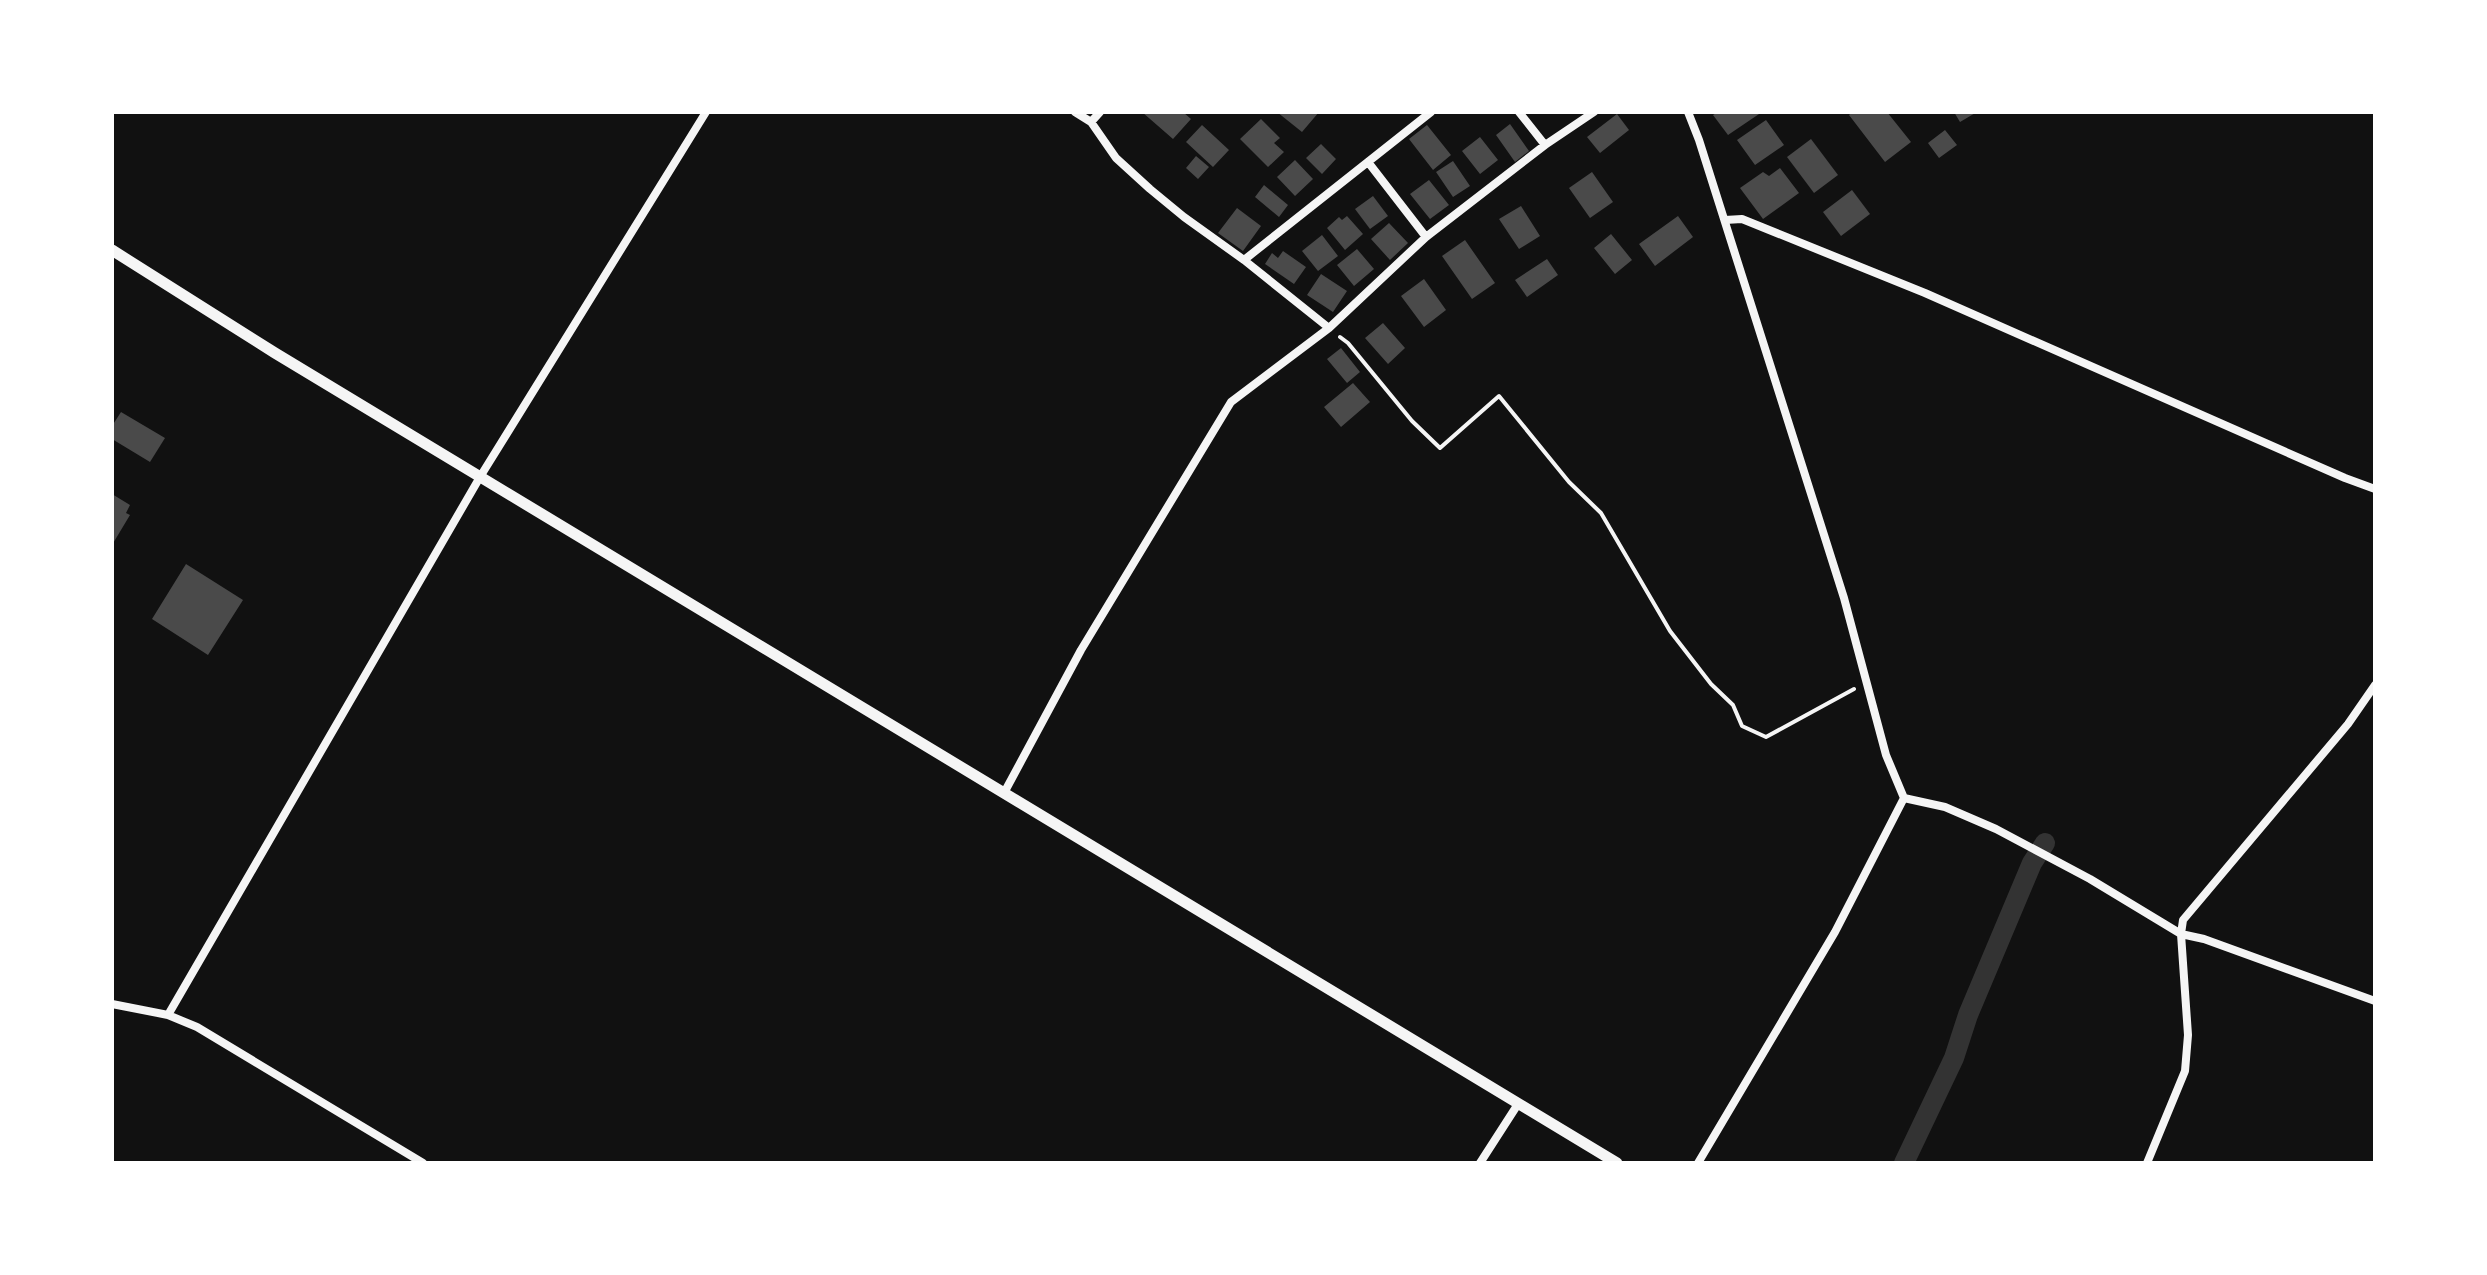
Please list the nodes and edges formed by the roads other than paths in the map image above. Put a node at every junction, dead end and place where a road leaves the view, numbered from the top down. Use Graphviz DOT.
graph roads {
  1 [pos="706,112"];
  2 [pos="1075,112"];
  3 [pos="1100,112"];
  4 [pos="1431,112"];
  5 [pos="1519,112"];
  6 [pos="1594,112"];
  7 [pos="1688,112"];
  8 [pos="1091,122"];
  9 [pos="1545,145"];
  10 [pos="1368,162"];
  11 [pos="1725,220"];
  12 [pos="1426,237"];
  13 [pos="112,250"];
  14 [pos="1244,260"];
  15 [pos="1329,328"];
  16 [pos="480,477"];
  17 [pos="2375,489"];
  18 [pos="2375,685"];
  19 [pos="1004,793"];
  20 [pos="1904,798"];
  21 [pos="2181,934"];
  22 [pos="2375,1001"];
  23 [pos="112,1004"];
  24 [pos="168,1015"];
  25 [pos="1518,1104"];
  26 [pos="423,1163"];
  27 [pos="1480,1163"];
  28 [pos="1617,1163"];
  29 [pos="1698,1163"];
  30 [pos="2147,1163"];
  1 -- 16 [label="street"];
  2 -- 8 [label="street"];
  3 -- 8 [label="street"];
  4 -- 10 [label="street"];
  5 -- 9 [label="street"];
  6 -- 9 [label="street"];
  7 -- 11 [label="street"];
  8 -- 14 [label="street"];
  9 -- 12 [label="street"];
  10 -- 12 [label="street"];
  10 -- 14 [label="street"];
  11 -- 17 [label="street"];
  11 -- 20 [label="street"];
  12 -- 15 [label="street"];
  13 -- 16 [label="street"];
  14 -- 15 [label="street"];
  15 -- 19 [label="street"];
  16 -- 19 [label="street"];
  16 -- 24 [label="street"];
  18 -- 21 [label="street"];
  19 -- 25 [label="street"];
  20 -- 21 [label="street"];
  20 -- 29 [label="street"];
  21 -- 22 [label="street"];
  21 -- 30 [label="street"];
  23 -- 24 [label="street"];
  24 -- 26 [label="street"];
  25 -- 27 [label="street"];
  25 -- 28 [label="street"];
}
